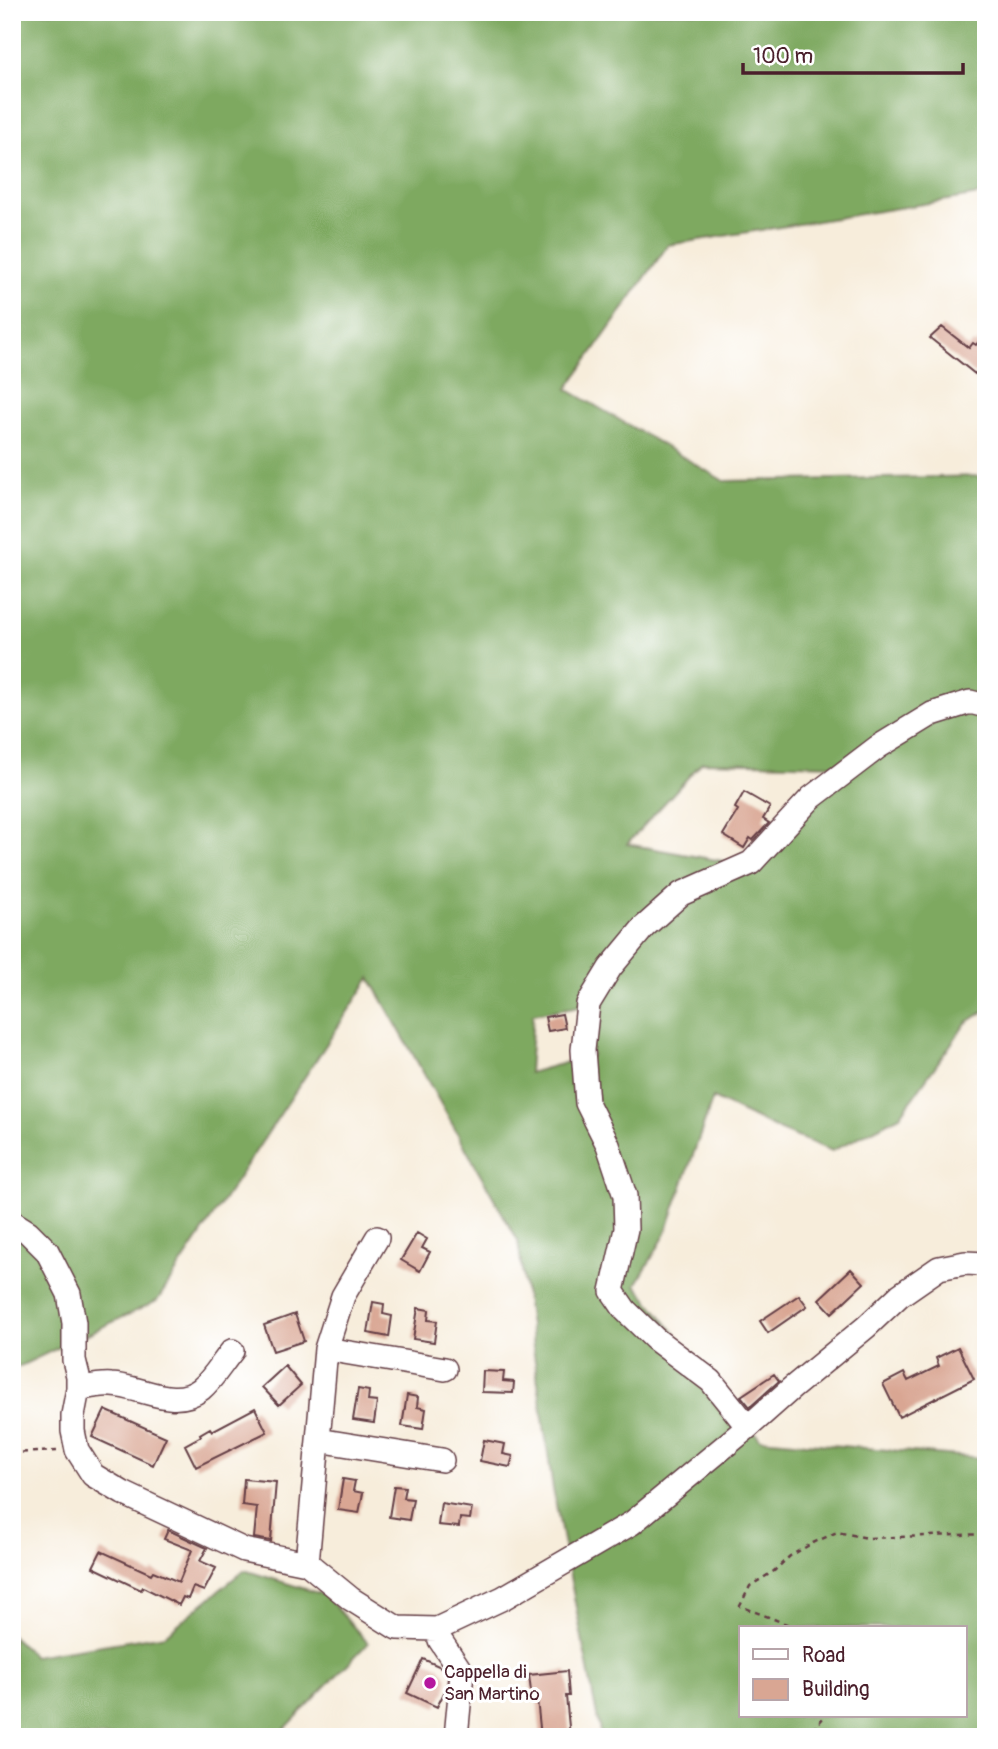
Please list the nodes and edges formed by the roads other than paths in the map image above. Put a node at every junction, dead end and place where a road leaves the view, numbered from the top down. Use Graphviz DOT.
graph roads {
  1 [pos="986,706"];
  2 [pos="12,1222"];
  3 [pos="377,1238"];
  4 [pos="986,1264"];
  5 [pos="326,1349"];
  6 [pos="232,1351"];
  7 [pos="445,1369"];
  8 [pos="78,1388"];
  9 [pos="748,1427"];
  10 [pos="318,1440"];
  11 [pos="442,1461"];
  12 [pos="307,1563"];
  13 [pos="437,1629"];
  14 [pos="456,1737"];
  1 -- 9 [label="street"];
  2 -- 8 [label="street"];
  3 -- 5 [label="street"];
  4 -- 9 [label="street"];
  5 -- 7 [label="street"];
  5 -- 10 [label="street"];
  6 -- 8 [label="street"];
  8 -- 12 [label="street"];
  9 -- 13 [label="street"];
  10 -- 11 [label="street"];
  10 -- 12 [label="street"];
  12 -- 13 [label="street"];
  13 -- 14 [label="street"];
}
